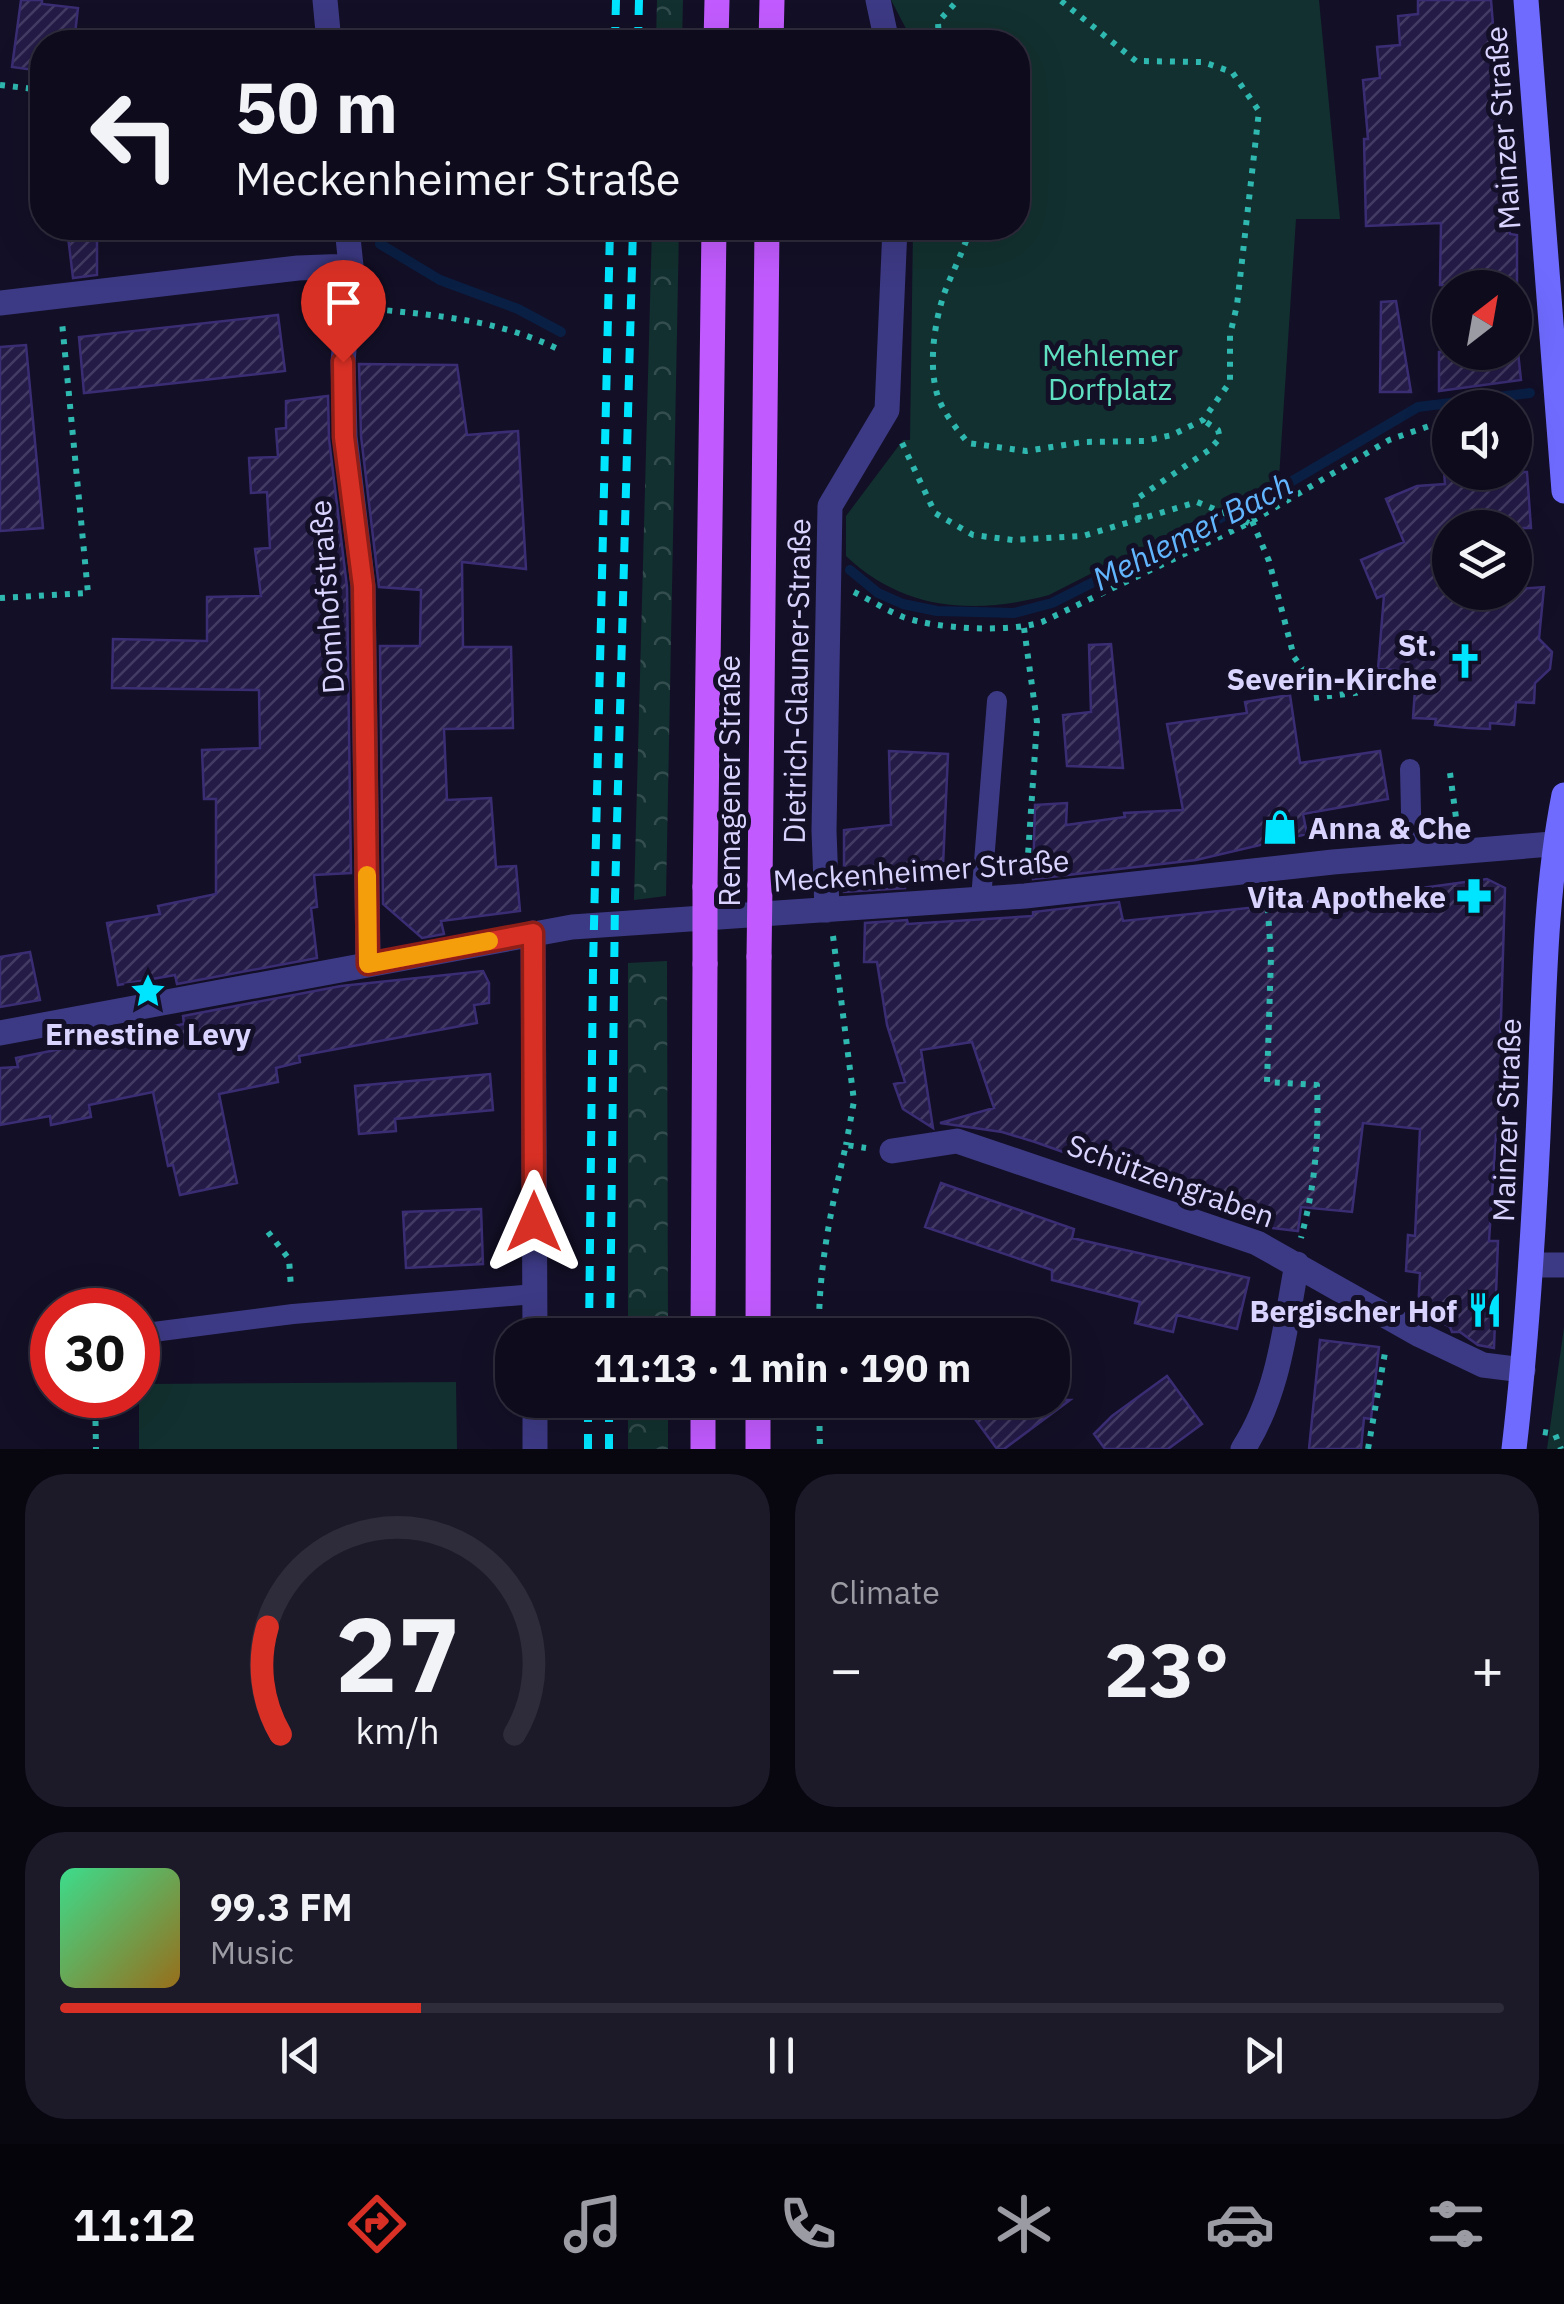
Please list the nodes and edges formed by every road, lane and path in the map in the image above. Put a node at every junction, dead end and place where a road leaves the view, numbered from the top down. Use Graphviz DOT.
graph roads {
  1 [pos="324,0"];
  2 [pos="716,0"];
  3 [pos="772,0"];
  4 [pos="878,0"];
  5 [pos="958,0"];
  6 [pos="1060,0"];
  7 [pos="1526,0"];
  8 [pos="328,30"];
  9 [pos="716,30"];
  10 [pos="772,30"];
  11 [pos="884,30"];
  12 [pos="938,30"];
  13 [pos="0,85"];
  14 [pos="30,89"];
  15 [pos="348,240"];
  16 [pos="714,240"];
  17 [pos="768,240"];
  18 [pos="894,240"];
  19 [pos="965,240"];
  20 [pos="351,266"];
  21 [pos="60,296"];
  22 [pos="0,303"];
  23 [pos="348,306"];
  24 [pos="560,350"];
  25 [pos="1559,383"];
  26 [pos="886,410"];
  27 [pos="1203,420"];
  28 [pos="1432,425"];
  29 [pos="1564,490"];
  30 [pos="1139,520"];
  31 [pos="1251,522"];
  32 [pos="853,591"];
  33 [pos="0,598"];
  34 [pos="1024,628"];
  35 [pos="1316,687"];
  36 [pos="1362,692"];
  37 [pos="1314,698"];
  38 [pos="996,701"];
  39 [pos="1410,769"];
  40 [pos="1450,773"];
  41 [pos="1564,795"];
  42 [pos="1559,843"];
  43 [pos="1462,851"];
  44 [pos="1412,855"];
  45 [pos="1266,870"];
  46 [pos="1025,896"];
  47 [pos="981,899"];
  48 [pos="828,910"];
  49 [pos="533,933"];
  50 [pos="368,964"];
  51 [pos="0,1033"];
  52 [pos="846,1145"];
  53 [pos="892,1151"];
  54 [pos="268,1232"];
  55 [pos="1297,1264"];
  56 [pos="1533,1265"];
  57 [pos="1564,1266"];
  58 [pos="535,1294"];
  59 [pos="293,1314"];
  60 [pos="535,1318"];
  61 [pos="703,1318"];
  62 [pos="758,1318"];
  63 [pos="818,1318"];
  64 [pos="1391,1318"];
  65 [pos="160,1331"];
  66 [pos="1523,1370"];
  67 [pos="95,1418"];
  68 [pos="535,1418"];
  69 [pos="703,1418"];
  70 [pos="758,1418"];
  71 [pos="819,1418"];
  72 [pos="96,1449"];
  73 [pos="535,1449"];
  74 [pos="703,1449"];
  75 [pos="758,1449"];
  76 [pos="820,1449"];
  77 [pos="1243,1449"];
  78 [pos="1368,1449"];
  79 [pos="1514,1449"];
  1 -- 8 [label="street"];
  2 -- 9 [label="main road"];
  3 -- 10 [label="main road"];
  4 -- 11 [label="street"];
  5 -- 12 [label="path"];
  6 -- 27 [label="path"];
  7 -- 25 [label="street, Mainzer Straße"];
  13 -- 14 [label="path"];
  15 -- 20 [label="street, Domhofstraße"];
  16 -- 61 [label="main road, Remagener Straße, bridge"];
  17 -- 62 [label="main road, Remagener Straße, bridge"];
  18 -- 26 [label="street, Dietrich-Glauner-Straße"];
  19 -- 27 [label="path"];
  20 -- 21 [label="street"];
  20 -- 23 [label="street, Domhofstraße"];
  21 -- 22 [label="street"];
  21 -- 33 [label="path"];
  23 -- 24 [label="path"];
  23 -- 50 [label="street, Domhofstraße"];
  25 -- 29 [label="street, Mainzer Straße"];
  26 -- 30 [label="path"];
  26 -- 48 [label="street, Dietrich-Glauner-Straße"];
  27 -- 30 [label="path"];
  28 -- 31 [label="path"];
  30 -- 31 [label="path"];
  31 -- 34 [label="path"];
  31 -- 35 [label="path"];
  32 -- 34 [label="path"];
  34 -- 46 [label="path"];
  36 -- 37 [label="path"];
  38 -- 47 [label="lane"];
  39 -- 44 [label="lane"];
  40 -- 43 [label="path"];
  41 -- 42 [label="street, Mainzer Straße"];
  42 -- 43 [label="street, Meckenheimer Straße"];
  42 -- 56 [label="street, Mainzer Straße"];
  43 -- 44 [label="street, Meckenheimer Straße"];
  44 -- 45 [label="street, Meckenheimer Straße"];
  45 -- 46 [label="street, Meckenheimer Straße"];
  45 -- 55 [label="path"];
  46 -- 47 [label="street, Meckenheimer Straße"];
  47 -- 48 [label="street, Meckenheimer Straße"];
  48 -- 49 [label="street, Meckenheimer Straße"];
  48 -- 52 [label="path"];
  49 -- 50 [label="street, Meckenheimer Straße"];
  49 -- 58 [label="street"];
  50 -- 51 [label="street, Meckenheimer Straße"];
  52 -- 53 [label="path"];
  52 -- 63 [label="path"];
  53 -- 55 [label="street, Schützengraben"];
  54 -- 59 [label="path"];
  55 -- 64 [label="street, Schützengraben"];
  55 -- 77 [label="street"];
  56 -- 57 [label="street"];
  56 -- 66 [label="street, Mainzer Straße"];
  58 -- 59 [label="lane"];
  58 -- 60 [label="street"];
  59 -- 65 [label="lane"];
  64 -- 66 [label="street, Schützengraben"];
  64 -- 78 [label="path"];
  66 -- 79 [label="street, Mainzer Straße"];
  67 -- 72 [label="path"];
  68 -- 73 [label="street"];
  69 -- 74 [label="main road"];
  70 -- 75 [label="main road"];
  71 -- 76 [label="path"];
}
